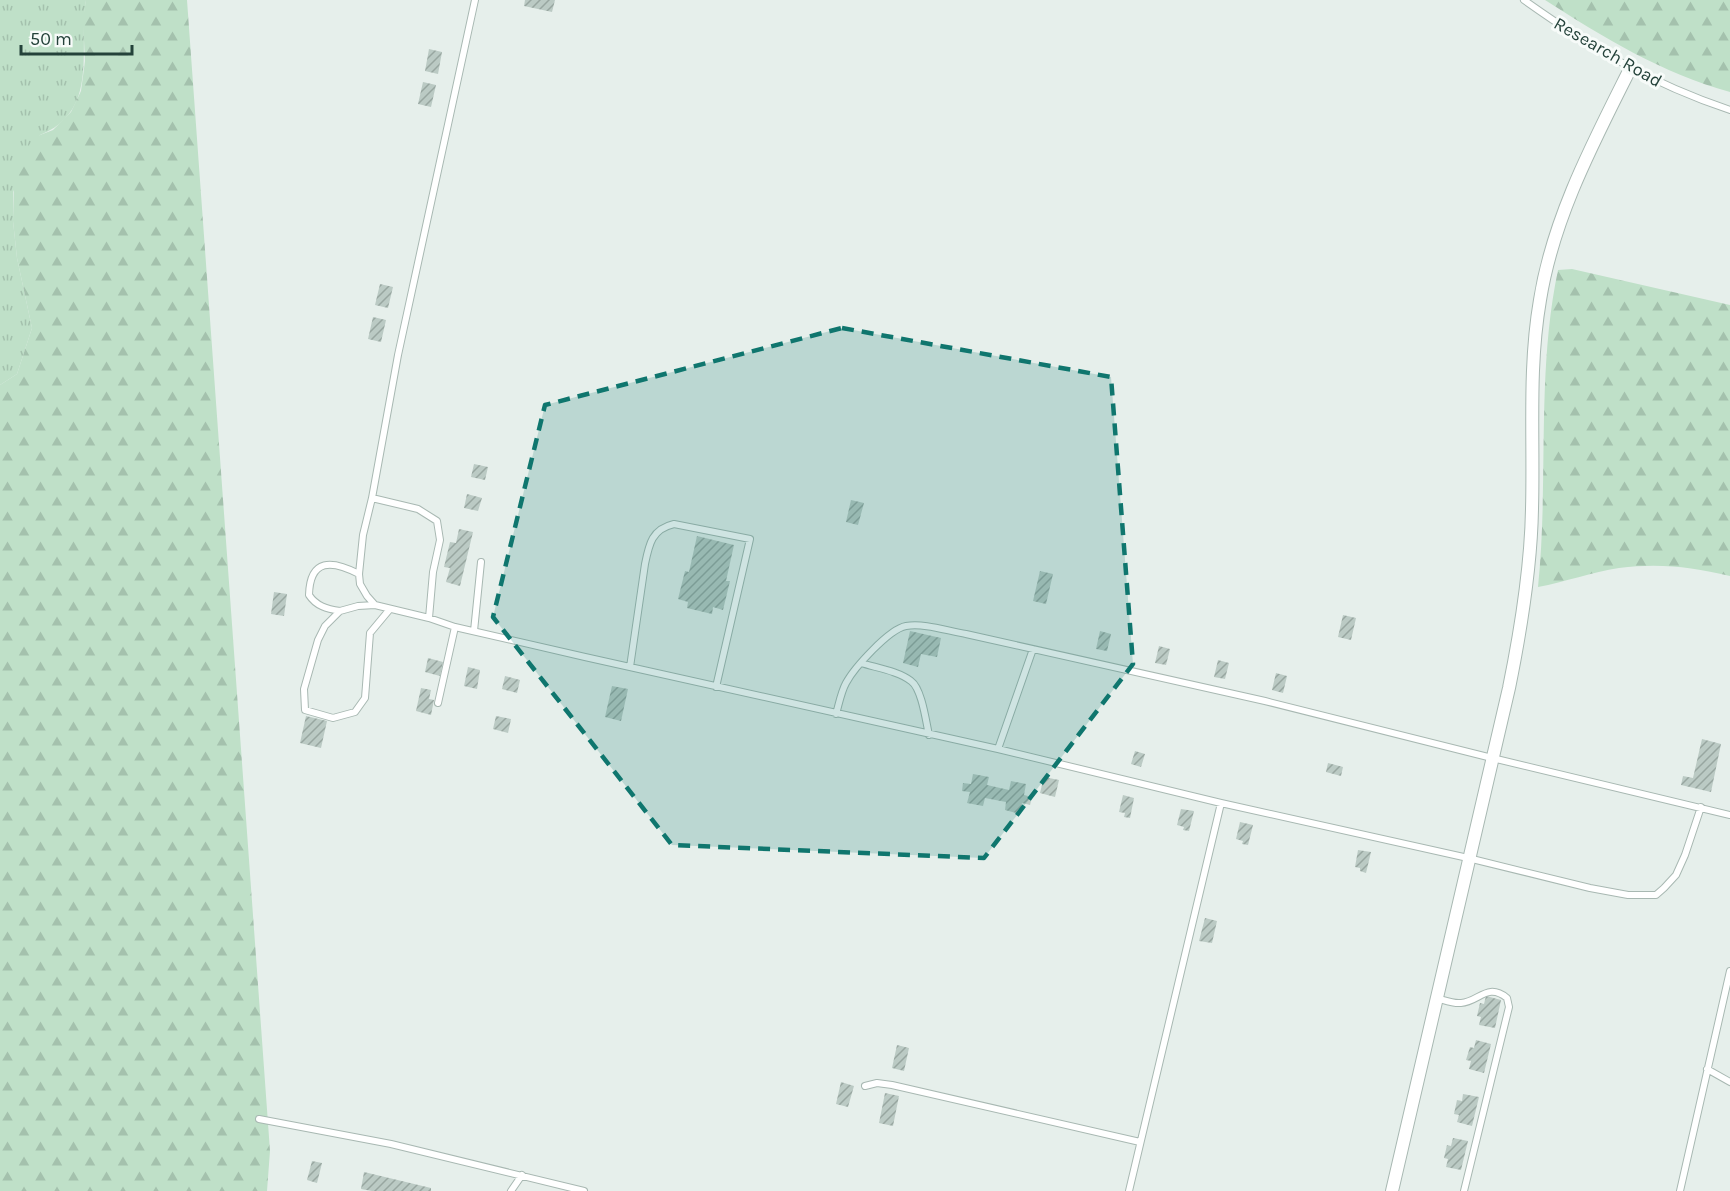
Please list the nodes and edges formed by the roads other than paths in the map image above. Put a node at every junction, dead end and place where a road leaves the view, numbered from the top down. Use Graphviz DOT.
graph roads {
  1 [pos="475,0"];
  2 [pos="1524,0"];
  3 [pos="1630,69"];
  4 [pos="1730,110"];
  5 [pos="372,498"];
  6 [pos="480,562"];
  7 [pos="359,574"];
  8 [pos="375,605"];
  9 [pos="390,609"];
  10 [pos="340,611"];
  11 [pos="429,618"];
  12 [pos="455,627"];
  13 [pos="474,631"];
  14 [pos="1033,649"];
  15 [pos="861,663"];
  16 [pos="630,667"];
  17 [pos="716,687"];
  18 [pos="438,703"];
  19 [pos="836,714"];
  20 [pos="929,735"];
  21 [pos="998,749"];
  22 [pos="1492,758"];
  23 [pos="1221,802"];
  24 [pos="1701,807"];
  25 [pos="1730,815"];
  26 [pos="1468,858"];
  27 [pos="1730,971"];
  28 [pos="1436,998"];
  29 [pos="1707,1069"];
  30 [pos="1730,1082"];
  31 [pos="865,1086"];
  32 [pos="259,1119"];
  33 [pos="1140,1142"];
  34 [pos="522,1175"];
  35 [pos="511,1191"];
  36 [pos="584,1191"];
  37 [pos="1129,1191"];
  38 [pos="1392,1191"];
  39 [pos="1464,1191"];
  40 [pos="1680,1191"];
  1 -- 5 [label="lane"];
  2 -- 3 [label="lane, Research Road"];
  3 -- 4 [label="lane, Research Road"];
  3 -- 22 [label="street"];
  5 -- 7 [label="lane"];
  5 -- 11 [label="lane"];
  6 -- 13 [label="lane"];
  7 -- 8 [label="lane"];
  7 -- 10 [label="lane"];
  8 -- 9 [label="lane"];
  8 -- 10 [label="lane"];
  9 -- 10 [label="lane"];
  9 -- 11 [label="lane"];
  11 -- 12 [label="lane"];
  12 -- 13 [label="lane"];
  12 -- 18 [label="lane"];
  13 -- 16 [label="lane"];
  14 -- 15 [label="lane"];
  14 -- 21 [label="lane"];
  14 -- 22 [label="lane"];
  15 -- 19 [label="lane"];
  15 -- 20 [label="lane"];
  16 -- 17 [label="lane"];
  16 -- 17 [label="lane"];
  17 -- 19 [label="lane"];
  19 -- 20 [label="lane"];
  20 -- 21 [label="lane"];
  21 -- 23 [label="lane"];
  22 -- 24 [label="lane"];
  22 -- 26 [label="street"];
  23 -- 26 [label="lane"];
  23 -- 33 [label="lane"];
  24 -- 25 [label="lane"];
  24 -- 26 [label="lane"];
  26 -- 28 [label="street"];
  27 -- 29 [label="lane"];
  28 -- 38 [label="street"];
  28 -- 39 [label="lane"];
  29 -- 30 [label="lane"];
  29 -- 40 [label="lane"];
  31 -- 33 [label="lane"];
  32 -- 34 [label="lane"];
  33 -- 37 [label="lane"];
  34 -- 35 [label="lane"];
  34 -- 36 [label="lane"];
}
